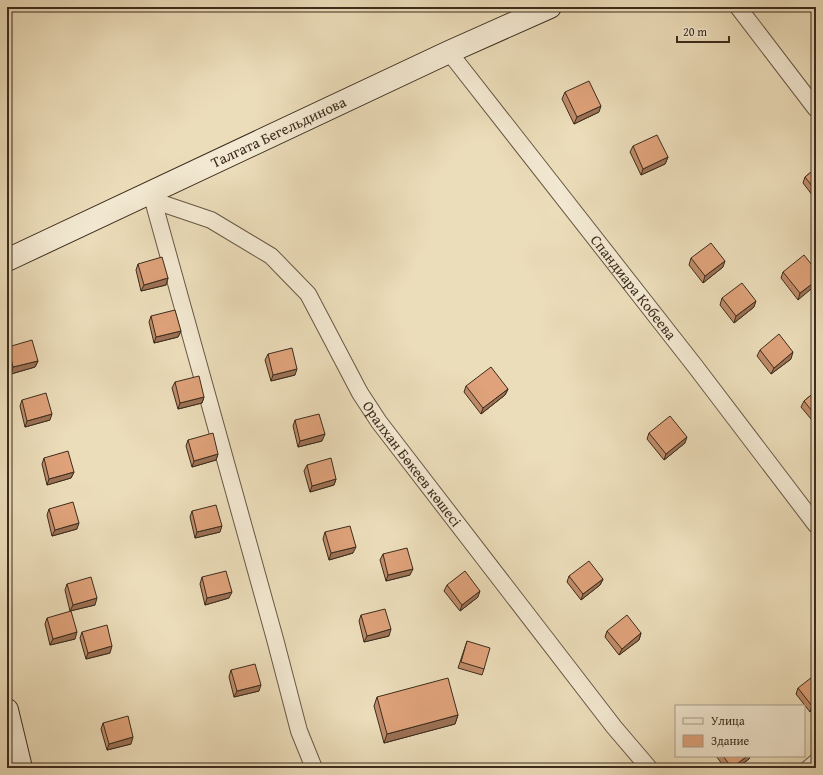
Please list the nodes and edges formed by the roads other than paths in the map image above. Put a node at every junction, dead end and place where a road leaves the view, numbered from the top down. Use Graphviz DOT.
graph roads {
  1 [pos="550,7"];
  2 [pos="738,7"];
  3 [pos="449,52"];
  4 [pos="816,109"];
  5 [pos="152,196"];
  6 [pos="7,260"];
  7 [pos="816,525"];
  8 [pos="7,710"];
  9 [pos="816,762"];
  10 [pos="21,768"];
  11 [pos="314,768"];
  12 [pos="649,768"];
  13 [pos="809,768"];
  1 -- 3 [label="street, Талгата Бегельдинова"];
  2 -- 4 [label="street"];
  3 -- 5 [label="street, Талгата Бегельдинова"];
  3 -- 7 [label="street, Спандиара Кобеева"];
  5 -- 6 [label="street, Талгата Бегельдинова"];
  5 -- 11 [label="street"];
  5 -- 12 [label="street, Оралхан Бөкеев көшесі"];
  8 -- 10 [label="street"];
  9 -- 13 [label="street"];
}
